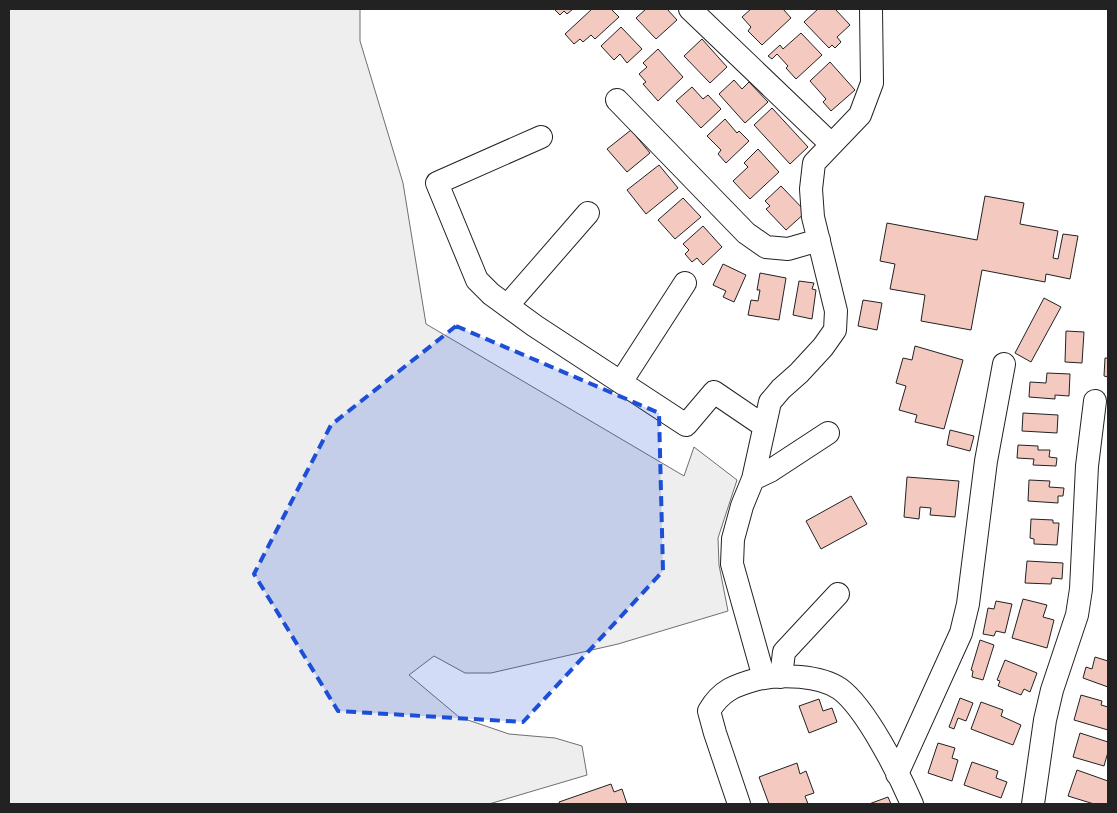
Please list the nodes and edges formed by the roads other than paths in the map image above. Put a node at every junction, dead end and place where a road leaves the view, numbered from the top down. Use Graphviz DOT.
graph roads {
  1 [pos="690,9"];
  2 [pos="869,11"];
  3 [pos="617,100"];
  4 [pos="541,137"];
  5 [pos="831,144"];
  6 [pos="588,213"];
  7 [pos="819,240"];
  8 [pos="685,283"];
  9 [pos="507,306"];
  10 [pos="1004,364"];
  11 [pos="621,382"];
  12 [pos="1095,400"];
  13 [pos="764,426"];
  14 [pos="828,433"];
  15 [pos="753,479"];
  16 [pos="838,594"];
  17 [pos="772,677"];
  18 [pos="897,774"];
  19 [pos="739,804"];
  20 [pos="912,804"];
  21 [pos="1033,804"];
  1 -- 5 [label="street"];
  2 -- 5 [label="street"];
  3 -- 7 [label="street"];
  4 -- 9 [label="street"];
  5 -- 7 [label="street"];
  6 -- 9 [label="street"];
  7 -- 13 [label="street"];
  8 -- 11 [label="street"];
  9 -- 11 [label="street"];
  10 -- 18 [label="street"];
  11 -- 13 [label="street"];
  12 -- 21 [label="street"];
  13 -- 15 [label="street"];
  14 -- 15 [label="street"];
  15 -- 17 [label="street"];
  16 -- 17 [label="street"];
  17 -- 18 [label="street"];
  17 -- 19 [label="street"];
  18 -- 20 [label="street"];
}
